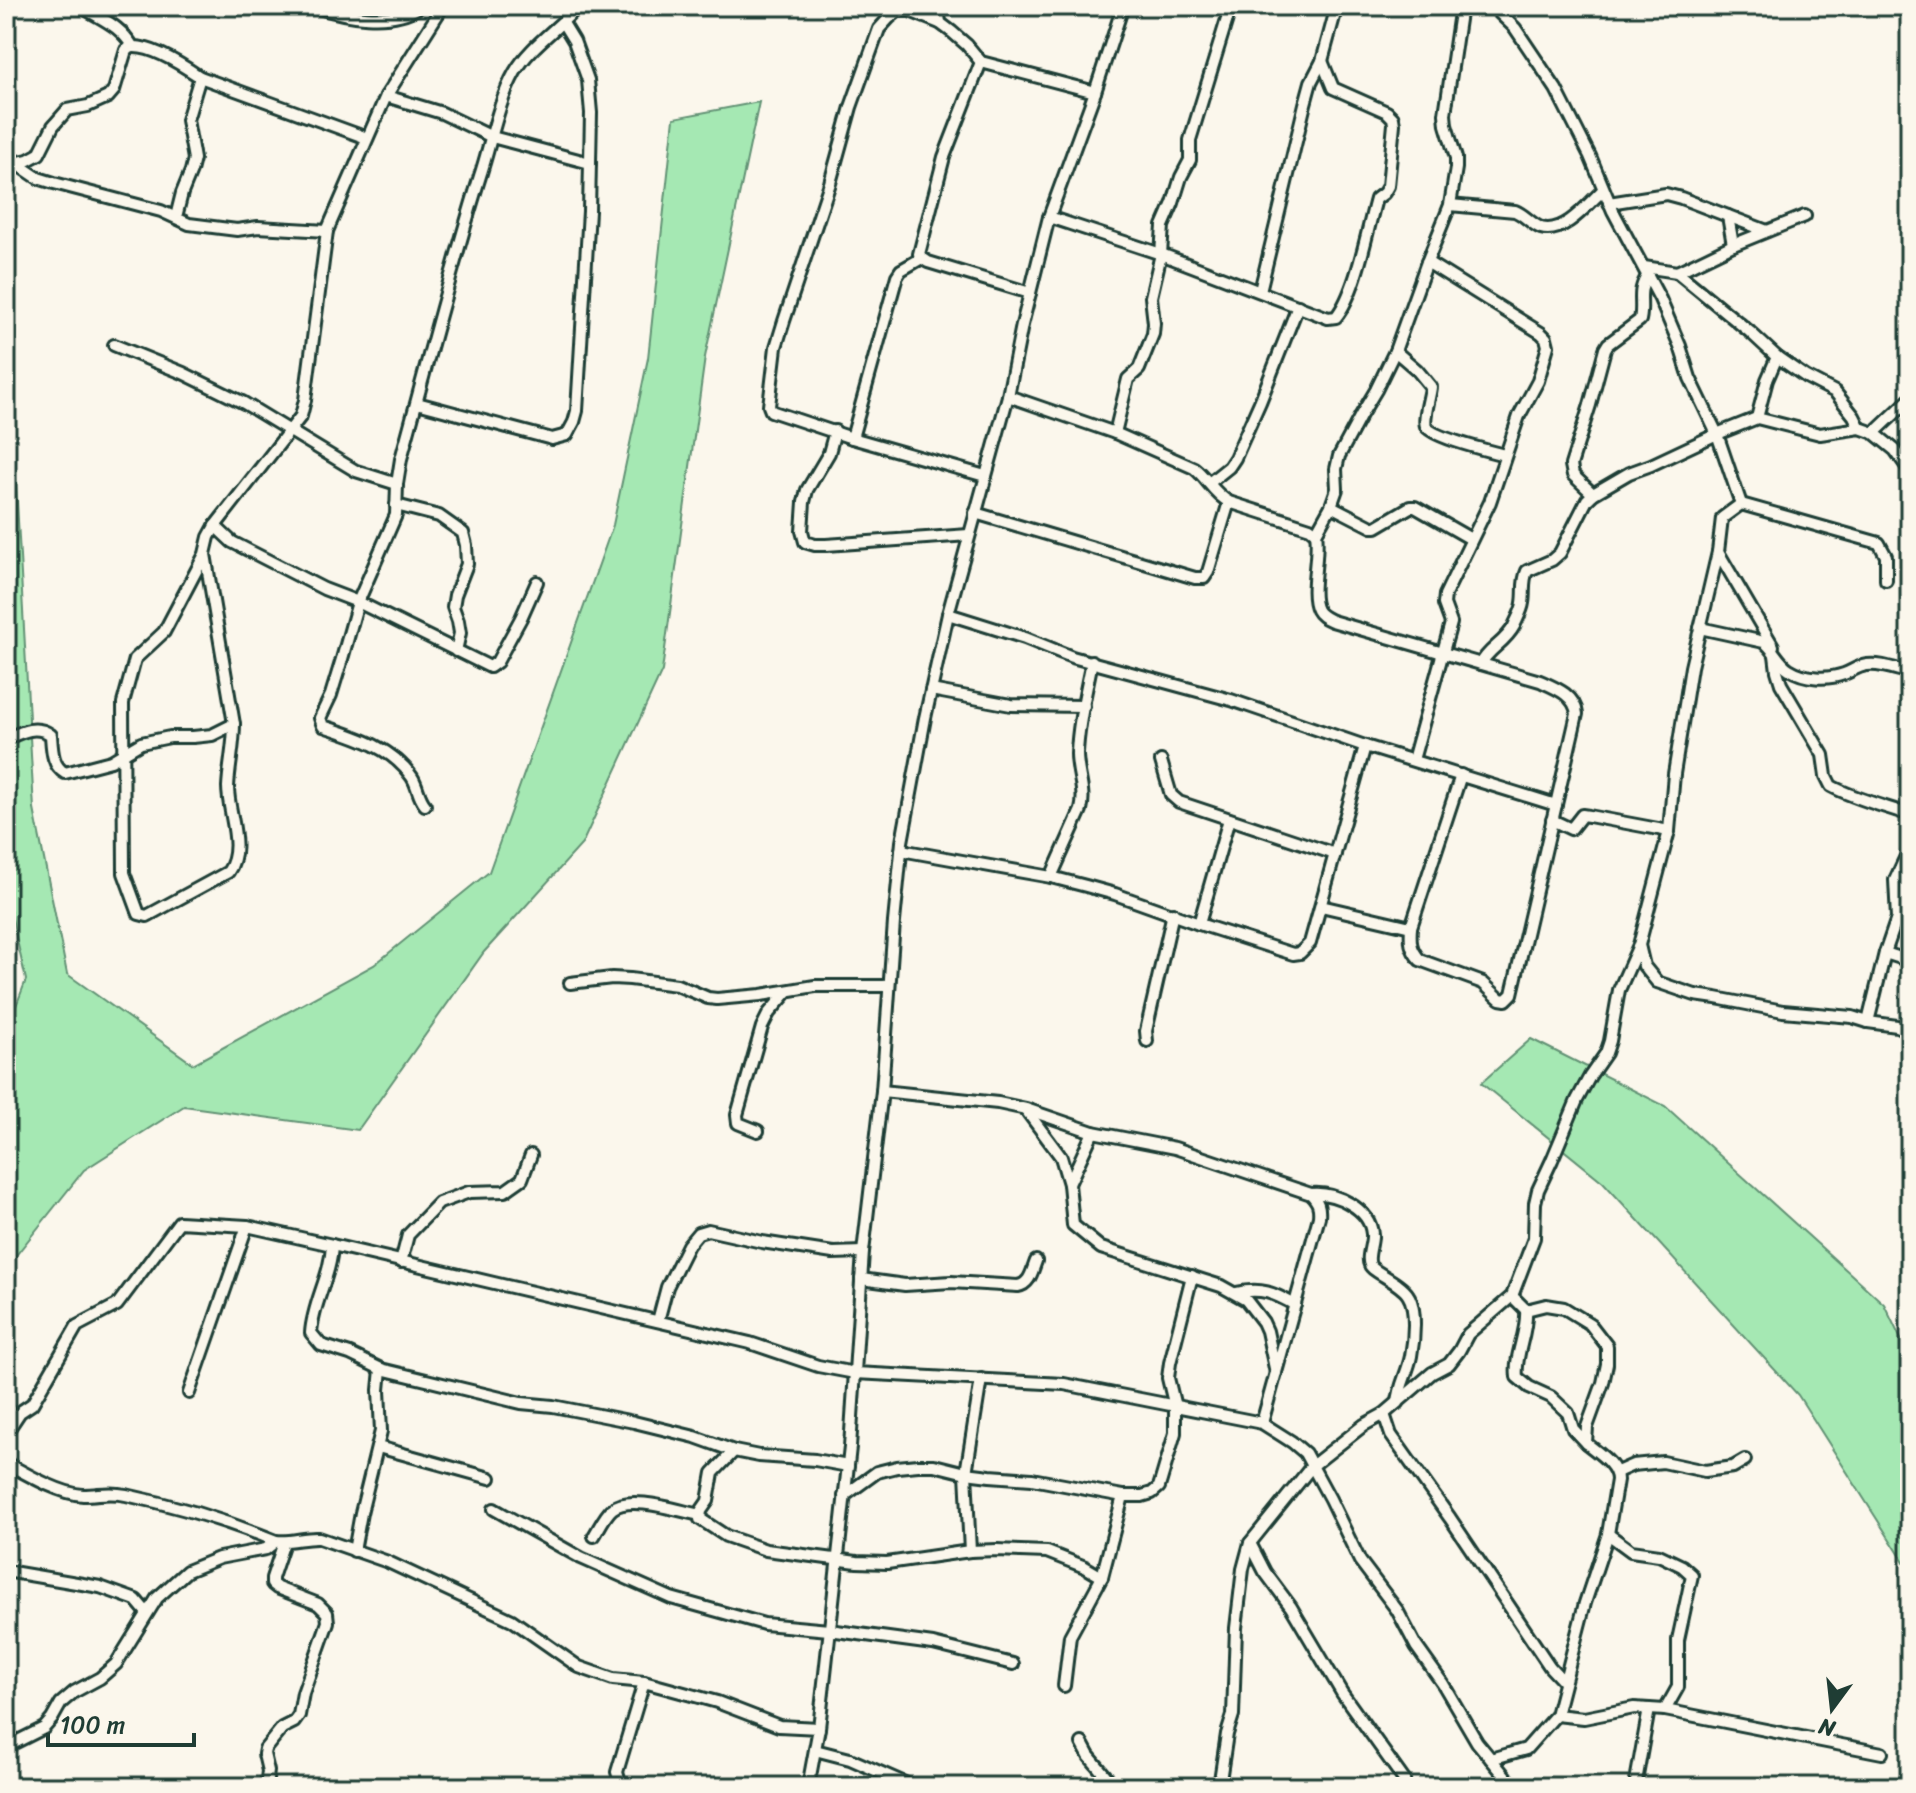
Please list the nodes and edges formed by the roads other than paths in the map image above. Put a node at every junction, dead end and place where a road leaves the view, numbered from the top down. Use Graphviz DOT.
graph roads {
  1 [pos="81,6"];
  2 [pos="312,6"];
  3 [pos="421,6"];
  4 [pos="442,6"];
  5 [pos="578,6"];
  6 [pos="938,6"];
  7 [pos="1123,6"];
  8 [pos="1231,6"];
  9 [pos="1337,6"];
  10 [pos="1461,6"];
  11 [pos="1492,6"];
  12 [pos="905,8"];
  13 [pos="563,23"];
  14 [pos="940,23"];
  15 [pos="133,47"];
  16 [pos="1322,61"];
  17 [pos="981,62"];
  18 [pos="200,77"];
  19 [pos="1095,92"];
  20 [pos="386,96"];
  21 [pos="492,137"];
  22 [pos="367,138"];
  23 [pos="590,163"];
  24 [pos="11,164"];
  25 [pos="1603,190"];
  26 [pos="1609,203"];
  27 [pos="1450,205"];
  28 [pos="1728,216"];
  29 [pos="1805,216"];
  30 [pos="176,217"];
  31 [pos="1049,217"];
  32 [pos="327,231"];
  33 [pos="1767,231"];
  34 [pos="1733,245"];
  35 [pos="1161,254"];
  36 [pos="922,258"];
  37 [pos="1427,262"];
  38 [pos="1646,271"];
  39 [pos="1677,272"];
  40 [pos="1260,291"];
  41 [pos="1030,293"];
  42 [pos="1298,306"];
  43 [pos="114,345"];
  44 [pos="1395,351"];
  45 [pos="1777,357"];
  46 [pos="1008,396"];
  47 [pos="1910,399"];
  48 [pos="417,403"];
  49 [pos="1757,418"];
  50 [pos="1860,428"];
  51 [pos="289,429"];
  52 [pos="835,431"];
  53 [pos="1115,433"];
  54 [pos="1874,433"];
  55 [pos="1717,434"];
  56 [pos="852,438"];
  57 [pos="1504,455"];
  58 [pos="1910,471"];
  59 [pos="985,476"];
  60 [pos="1209,483"];
  61 [pos="397,484"];
  62 [pos="1593,494"];
  63 [pos="1229,502"];
  64 [pos="1741,504"];
  65 [pos="396,505"];
  66 [pos="1331,506"];
  67 [pos="975,513"];
  68 [pos="215,526"];
  69 [pos="1316,533"];
  70 [pos="969,535"];
  71 [pos="1471,539"];
  72 [pos="1718,552"];
  73 [pos="205,554"];
  74 [pos="1886,580"];
  75 [pos="537,582"];
  76 [pos="358,602"];
  77 [pos="948,614"];
  78 [pos="1700,628"];
  79 [pos="456,651"];
  80 [pos="1443,654"];
  81 [pos="1775,655"];
  82 [pos="1092,661"];
  83 [pos="1481,664"];
  84 [pos="1784,665"];
  85 [pos="1910,673"];
  86 [pos="931,690"];
  87 [pos="1084,706"];
  88 [pos="234,724"];
  89 [pos="6,739"];
  90 [pos="1365,746"];
  91 [pos="124,754"];
  92 [pos="1413,760"];
  93 [pos="1161,761"];
  94 [pos="1461,775"];
  95 [pos="425,805"];
  96 [pos="1556,805"];
  97 [pos="1910,815"];
  98 [pos="1229,819"];
  99 [pos="1552,820"];
  100 [pos="1669,831"];
  101 [pos="1910,848"];
  102 [pos="901,850"];
  103 [pos="1335,854"];
  104 [pos="1051,877"];
  105 [pos="1321,906"];
  106 [pos="1173,913"];
  107 [pos="1199,924"];
  108 [pos="1411,927"];
  109 [pos="1639,945"];
  110 [pos="1885,953"];
  111 [pos="1910,961"];
  112 [pos="570,983"];
  113 [pos="889,986"];
  114 [pos="788,991"];
  115 [pos="1868,1022"];
  116 [pos="1910,1032"];
  117 [pos="1147,1041"];
  118 [pos="882,1091"];
  119 [pos="1026,1109"];
  120 [pos="758,1131"];
  121 [pos="1093,1132"];
  122 [pos="531,1155"];
  123 [pos="1069,1184"];
  124 [pos="1311,1194"];
  125 [pos="247,1226"];
  126 [pos="332,1245"];
  127 [pos="863,1252"];
  128 [pos="1036,1261"];
  129 [pos="401,1262"];
  130 [pos="1192,1276"];
  131 [pos="861,1279"];
  132 [pos="1236,1293"];
  133 [pos="1512,1296"];
  134 [pos="1295,1305"];
  135 [pos="1526,1310"];
  136 [pos="658,1321"];
  137 [pos="381,1369"];
  138 [pos="855,1373"];
  139 [pos="1276,1375"];
  140 [pos="981,1379"];
  141 [pos="189,1393"];
  142 [pos="1398,1403"];
  143 [pos="1175,1407"];
  144 [pos="1384,1414"];
  145 [pos="1262,1423"];
  146 [pos="6,1433"];
  147 [pos="1586,1443"];
  148 [pos="378,1447"];
  149 [pos="734,1451"];
  150 [pos="6,1460"];
  151 [pos="1745,1460"];
  152 [pos="848,1466"];
  153 [pos="1312,1466"];
  154 [pos="1617,1472"];
  155 [pos="966,1473"];
  156 [pos="490,1478"];
  157 [pos="844,1496"];
  158 [pos="1123,1496"];
  159 [pos="494,1509"];
  160 [pos="700,1515"];
  161 [pos="1608,1534"];
  162 [pos="594,1536"];
  163 [pos="280,1541"];
  164 [pos="1250,1543"];
  165 [pos="354,1551"];
  166 [pos="970,1551"];
  167 [pos="837,1558"];
  168 [pos="6,1571"];
  169 [pos="1102,1577"];
  170 [pos="147,1613"];
  171 [pos="829,1630"];
  172 [pos="1013,1664"];
  173 [pos="644,1682"];
  174 [pos="1564,1682"];
  175 [pos="1064,1686"];
  176 [pos="1649,1709"];
  177 [pos="1665,1710"];
  178 [pos="1556,1715"];
  179 [pos="819,1728"];
  180 [pos="1082,1743"];
  181 [pos="6,1747"];
  182 [pos="815,1750"];
  183 [pos="1882,1753"];
  184 [pos="1491,1759"];
  185 [pos="266,1787"];
  186 [pos="633,1787"];
  187 [pos="808,1787"];
  188 [pos="914,1787"];
  189 [pos="1115,1787"];
  190 [pos="1219,1787"];
  191 [pos="1405,1787"];
  192 [pos="1514,1787"];
  193 [pos="1635,1787"];
  1 -- 15 [label="street"];
  2 -- 3 [label="street"];
  4 -- 20 [label="street"];
  5 -- 13 [label="street"];
  6 -- 14 [label="street"];
  7 -- 19 [label="street"];
  8 -- 35 [label="street"];
  9 -- 16 [label="street"];
  10 -- 27 [label="street"];
  11 -- 25 [label="street"];
  12 -- 14 [label="street"];
  12 -- 52 [label="street"];
  13 -- 21 [label="street"];
  13 -- 23 [label="street"];
  14 -- 17 [label="street"];
  15 -- 18 [label="street"];
  15 -- 24 [label="street"];
  16 -- 40 [label="street"];
  16 -- 42 [label="street"];
  17 -- 19 [label="street"];
  17 -- 36 [label="street"];
  18 -- 22 [label="street"];
  18 -- 30 [label="street"];
  19 -- 31 [label="street"];
  20 -- 21 [label="street"];
  20 -- 22 [label="street"];
  21 -- 23 [label="street"];
  21 -- 48 [label="street"];
  22 -- 32 [label="street"];
  23 -- 48 [label="street"];
  24 -- 30 [label="street"];
  25 -- 26 [label="street"];
  25 -- 27 [label="street"];
  26 -- 28 [label="street"];
  26 -- 38 [label="street"];
  27 -- 37 [label="street"];
  28 -- 33 [label="street"];
  28 -- 34 [label="street"];
  29 -- 33 [label="street"];
  30 -- 32 [label="street"];
  31 -- 35 [label="street"];
  31 -- 41 [label="street"];
  32 -- 51 [label="street"];
  33 -- 34 [label="street"];
  34 -- 39 [label="street"];
  35 -- 40 [label="street"];
  35 -- 53 [label="street"];
  36 -- 41 [label="street"];
  36 -- 56 [label="street"];
  37 -- 44 [label="street"];
  37 -- 57 [label="street"];
  38 -- 39 [label="street"];
  38 -- 55 [label="street"];
  38 -- 62 [label="street"];
  39 -- 45 [label="street"];
  40 -- 42 [label="street"];
  41 -- 46 [label="street"];
  42 -- 60 [label="street"];
  43 -- 51 [label="street"];
  44 -- 57 [label="street"];
  44 -- 66 [label="street"];
  45 -- 49 [label="street"];
  45 -- 50 [label="street"];
  46 -- 53 [label="street"];
  46 -- 59 [label="street"];
  47 -- 54 [label="street"];
  48 -- 61 [label="street"];
  49 -- 50 [label="street"];
  49 -- 55 [label="street"];
  50 -- 54 [label="street"];
  51 -- 61 [label="street"];
  51 -- 68 [label="street"];
  52 -- 56 [label="street"];
  52 -- 70 [label="street"];
  53 -- 60 [label="street"];
  54 -- 58 [label="street"];
  55 -- 62 [label="street"];
  55 -- 64 [label="street"];
  56 -- 59 [label="street"];
  57 -- 71 [label="street"];
  59 -- 67 [label="street"];
  60 -- 63 [label="street"];
  61 -- 65 [label="street"];
  62 -- 83 [label="street"];
  63 -- 67 [label="street"];
  63 -- 69 [label="street"];
  64 -- 72 [label="street"];
  64 -- 74 [label="street"];
  65 -- 76 [label="street"];
  65 -- 79 [label="street"];
  66 -- 69 [label="street"];
  66 -- 71 [label="street"];
  67 -- 70 [label="street"];
  68 -- 73 [label="street"];
  68 -- 76 [label="street"];
  69 -- 80 [label="street"];
  70 -- 77 [label="street"];
  71 -- 80 [label="street"];
  72 -- 78 [label="street"];
  72 -- 84 [label="street"];
  73 -- 88 [label="street"];
  73 -- 91 [label="street"];
  75 -- 79 [label="street"];
  76 -- 79 [label="street"];
  76 -- 95 [label="street"];
  77 -- 82 [label="street"];
  77 -- 86 [label="street"];
  78 -- 81 [label="street"];
  78 -- 100 [label="street"];
  80 -- 83 [label="street"];
  80 -- 92 [label="street"];
  81 -- 84 [label="street"];
  81 -- 97 [label="street"];
  82 -- 87 [label="street"];
  82 -- 90 [label="street"];
  83 -- 96 [label="street"];
  84 -- 85 [label="street"];
  86 -- 87 [label="street"];
  86 -- 102 [label="street"];
  87 -- 104 [label="street"];
  88 -- 91 [label="street"];
  88 -- 91 [label="street"];
  89 -- 91 [label="street"];
  90 -- 92 [label="street"];
  90 -- 103 [label="street"];
  92 -- 94 [label="street"];
  93 -- 98 [label="street"];
  94 -- 96 [label="street"];
  94 -- 108 [label="street"];
  96 -- 99 [label="street"];
  98 -- 103 [label="street"];
  98 -- 107 [label="street"];
  99 -- 100 [label="street"];
  99 -- 108 [label="street"];
  100 -- 109 [label="street"];
  101 -- 110 [label="street"];
  102 -- 104 [label="street"];
  102 -- 113 [label="street"];
  103 -- 105 [label="street"];
  104 -- 106 [label="street"];
  105 -- 107 [label="street"];
  105 -- 108 [label="street"];
  106 -- 107 [label="street"];
  106 -- 117 [label="street"];
  109 -- 115 [label="street"];
  109 -- 133 [label="street"];
  110 -- 111 [label="street"];
  110 -- 115 [label="street"];
  112 -- 114 [label="street"];
  113 -- 114 [label="street"];
  113 -- 118 [label="street"];
  114 -- 120 [label="street"];
  115 -- 116 [label="street"];
  118 -- 119 [label="street"];
  118 -- 127 [label="street"];
  119 -- 121 [label="street"];
  119 -- 123 [label="street"];
  121 -- 123 [label="street"];
  121 -- 124 [label="street"];
  122 -- 129 [label="street"];
  123 -- 130 [label="street"];
  124 -- 134 [label="street"];
  124 -- 142 [label="street"];
  125 -- 126 [label="street"];
  125 -- 141 [label="street"];
  125 -- 146 [label="street"];
  126 -- 129 [label="street"];
  126 -- 137 [label="street"];
  127 -- 131 [label="street"];
  127 -- 136 [label="street"];
  128 -- 131 [label="street"];
  129 -- 136 [label="street"];
  130 -- 132 [label="street"];
  130 -- 143 [label="street"];
  131 -- 138 [label="street"];
  132 -- 134 [label="street"];
  132 -- 139 [label="street"];
  133 -- 135 [label="street"];
  133 -- 142 [label="street"];
  134 -- 139 [label="street"];
  135 -- 147 [label="street"];
  135 -- 147 [label="street"];
  136 -- 138 [label="street"];
  137 -- 148 [label="street"];
  137 -- 149 [label="street"];
  138 -- 140 [label="street"];
  138 -- 152 [label="street"];
  139 -- 145 [label="street"];
  140 -- 143 [label="street"];
  140 -- 155 [label="street"];
  142 -- 144 [label="street"];
  143 -- 145 [label="street"];
  143 -- 158 [label="street"];
  144 -- 153 [label="street"];
  144 -- 174 [label="street"];
  145 -- 153 [label="street"];
  147 -- 154 [label="street"];
  148 -- 156 [label="street"];
  148 -- 165 [label="street"];
  149 -- 152 [label="street"];
  149 -- 160 [label="street"];
  150 -- 163 [label="street"];
  151 -- 154 [label="street"];
  152 -- 157 [label="street"];
  153 -- 164 [label="street"];
  153 -- 184 [label="street"];
  154 -- 161 [label="street"];
  155 -- 157 [label="street"];
  155 -- 158 [label="street"];
  155 -- 166 [label="street"];
  157 -- 167 [label="street"];
  158 -- 169 [label="street"];
  159 -- 171 [label="street"];
  160 -- 162 [label="street"];
  160 -- 167 [label="street"];
  161 -- 174 [label="street"];
  161 -- 177 [label="street"];
  163 -- 165 [label="street"];
  163 -- 170 [label="street"];
  163 -- 185 [label="street"];
  164 -- 190 [label="street"];
  164 -- 191 [label="street"];
  165 -- 173 [label="street"];
  166 -- 167 [label="street"];
  166 -- 169 [label="street"];
  167 -- 171 [label="street"];
  168 -- 170 [label="street"];
  169 -- 175 [label="street"];
  170 -- 181 [label="street"];
  171 -- 172 [label="street"];
  171 -- 179 [label="street"];
  173 -- 179 [label="street"];
  173 -- 186 [label="street"];
  174 -- 178 [label="street"];
  176 -- 177 [label="street"];
  176 -- 178 [label="street"];
  176 -- 193 [label="street"];
  177 -- 183 [label="street"];
  178 -- 184 [label="street"];
  179 -- 182 [label="street"];
  180 -- 189 [label="street"];
  182 -- 187 [label="street"];
  182 -- 188 [label="street"];
  184 -- 192 [label="street"];
}
